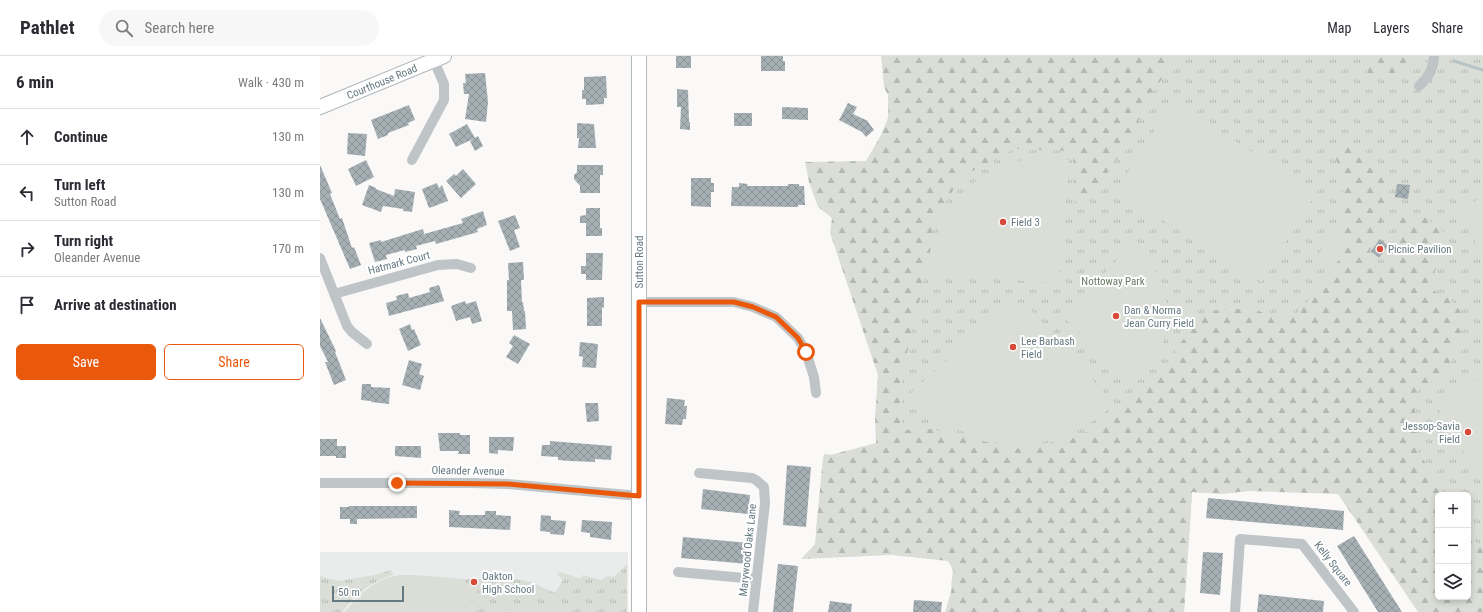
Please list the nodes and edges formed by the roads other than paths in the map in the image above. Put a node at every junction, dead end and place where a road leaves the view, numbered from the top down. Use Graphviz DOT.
graph roads {
  1 [pos="639,56"];
  2 [pos="1434,56"];
  3 [pos="437,57"];
  4 [pos="1419,86"];
  5 [pos="320,107"];
  6 [pos="412,160"];
  7 [pos="320,258"];
  8 [pos="471,268"];
  9 [pos="334,294"];
  10 [pos="639,302"];
  11 [pos="367,344"];
  12 [pos="816,393"];
  13 [pos="700,473"];
  14 [pos="320,483"];
  15 [pos="639,496"];
  16 [pos="678,572"];
  17 [pos="756,579"];
  18 [pos="639,612"];
  19 [pos="753,612"];
  20 [pos="1235,612"];
  21 [pos="1354,612"];
  1 -- 10 [label="street, Sutton Road"];
  2 -- 4 [label="street"];
  3 -- 5 [label="street, Courthouse Road"];
  3 -- 6 [label="street"];
  7 -- 9 [label="street"];
  8 -- 9 [label="street, Hatmark Court"];
  9 -- 11 [label="street"];
  10 -- 12 [label="street"];
  10 -- 15 [label="street, Sutton Road"];
  13 -- 17 [label="street, Marywood Oaks Lane"];
  14 -- 15 [label="street, Oleander Avenue"];
  15 -- 18 [label="street, Sutton Road"];
  16 -- 17 [label="street"];
  17 -- 19 [label="street, Marywood Oaks Lane"];
  20 -- 21 [label="street, Kelly Square"];
}
